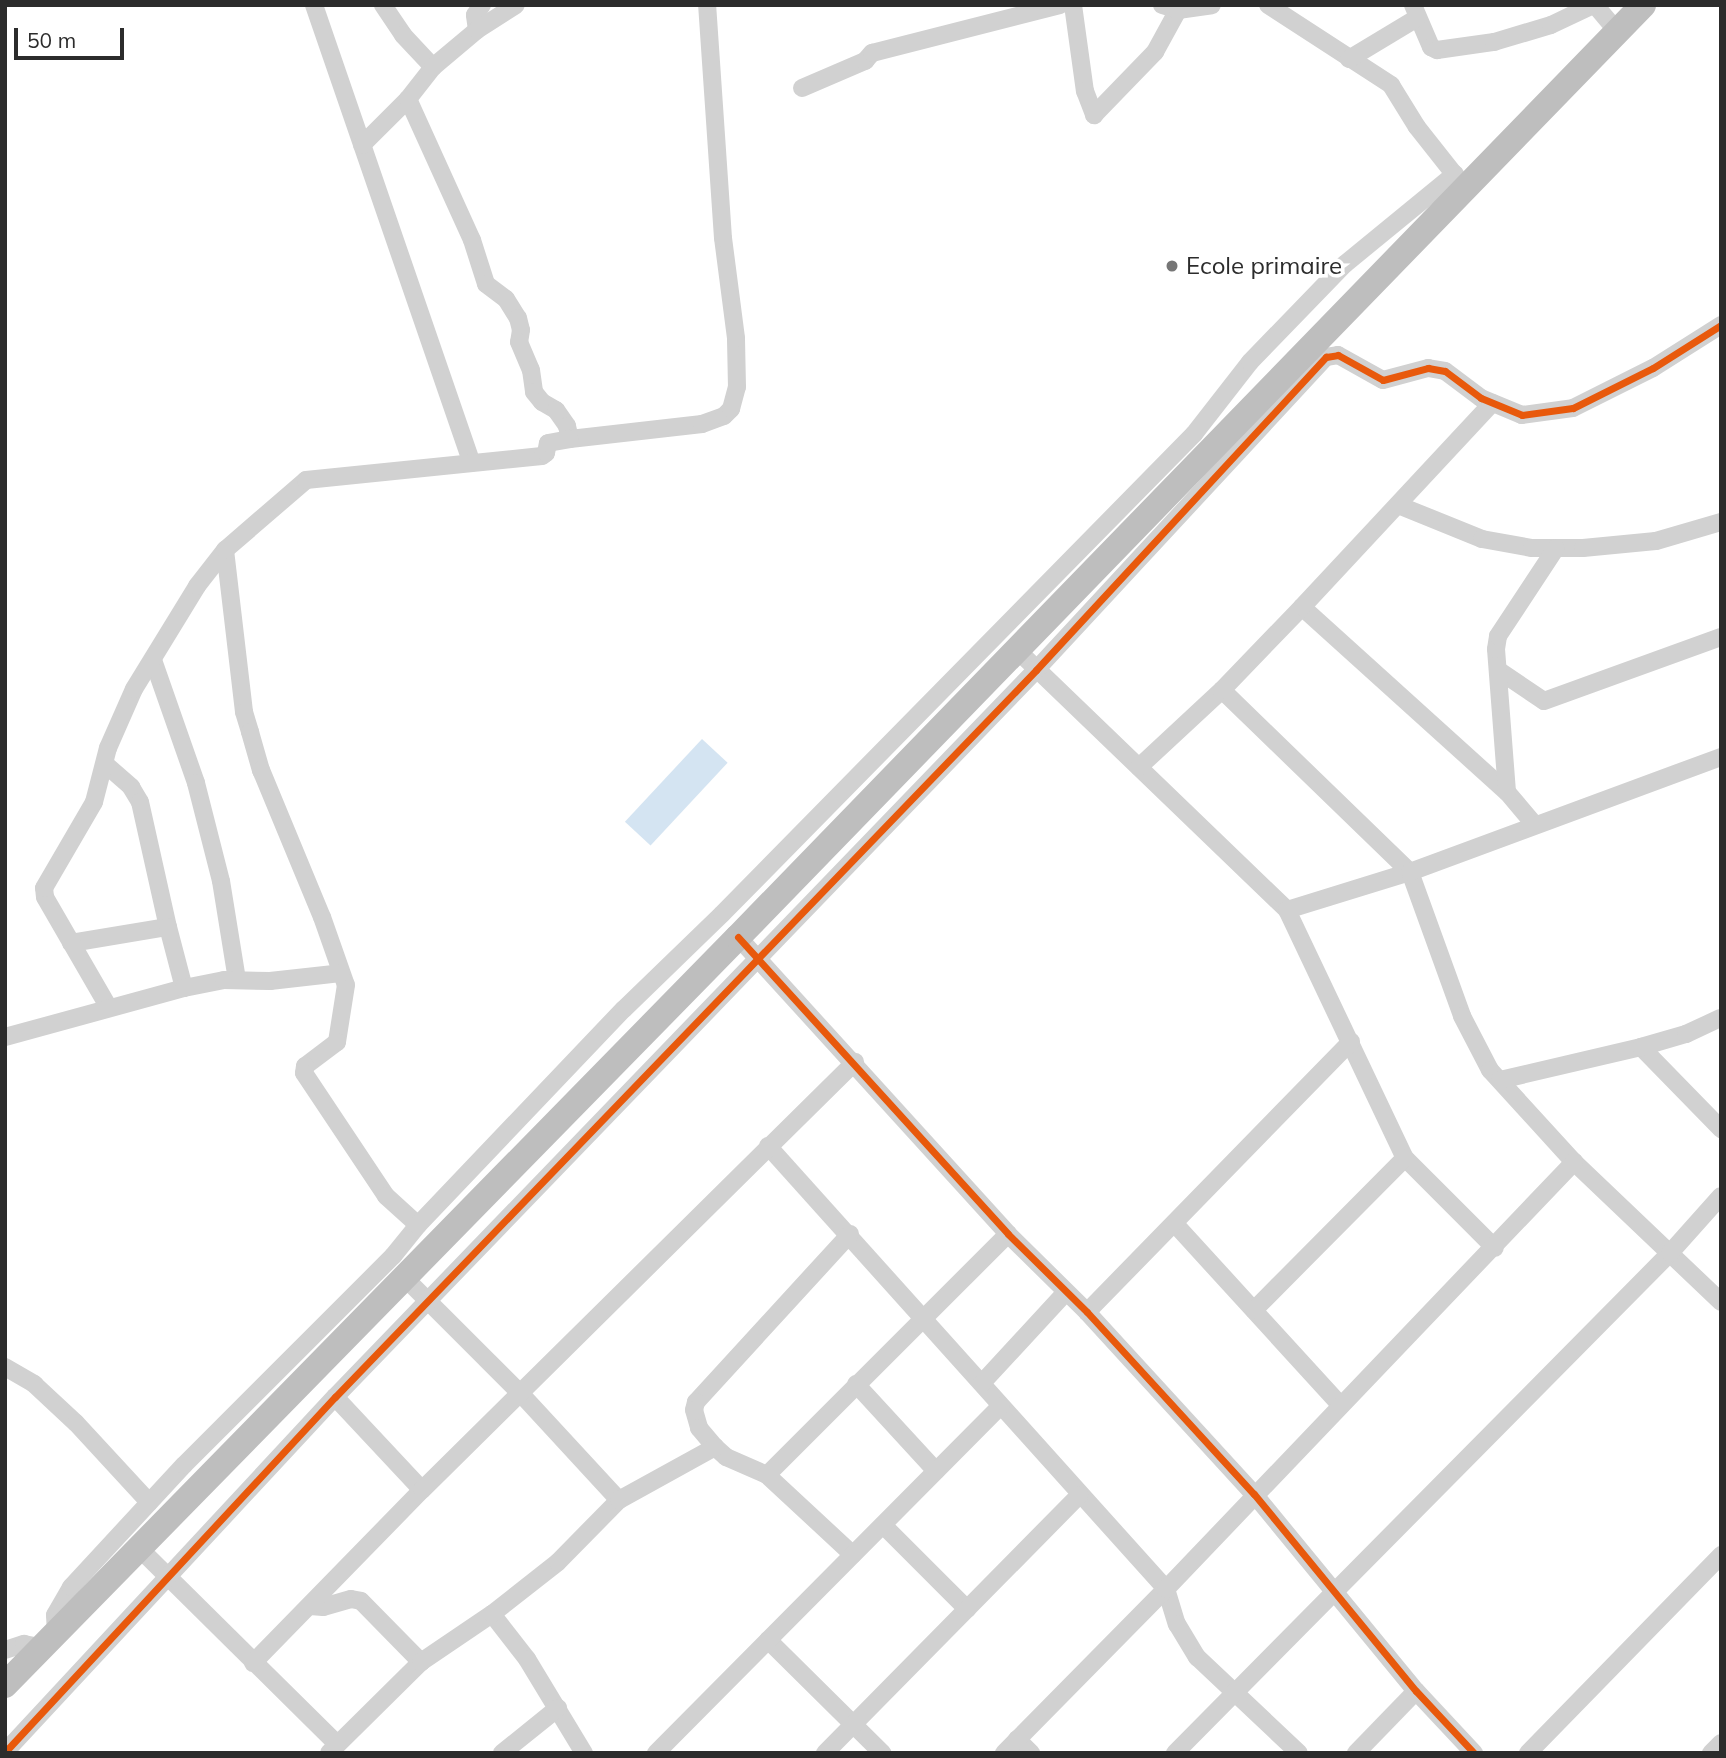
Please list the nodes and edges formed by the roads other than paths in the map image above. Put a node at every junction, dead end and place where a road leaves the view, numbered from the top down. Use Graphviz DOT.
graph roads {
  1 [pos="314,5"];
  2 [pos="383,5"];
  3 [pos="482,5"];
  4 [pos="516,5"];
  5 [pos="707,5"];
  6 [pos="1060,5"];
  7 [pos="1073,5"];
  8 [pos="1212,5"];
  9 [pos="1268,5"];
  10 [pos="1594,5"];
  11 [pos="1643,5"];
  12 [pos="1170,8"];
  13 [pos="1415,11"];
  14 [pos="477,30"];
  15 [pos="1618,32"];
  16 [pos="1349,59"];
  17 [pos="433,67"];
  18 [pos="802,88"];
  19 [pos="408,99"];
  20 [pos="362,145"];
  21 [pos="1460,182"];
  22 [pos="1721,325"];
  23 [pos="1492,403"];
  24 [pos="570,439"];
  25 [pos="472,463"];
  26 [pos="1398,505"];
  27 [pos="1721,522"];
  28 [pos="1556,548"];
  29 [pos="225,550"];
  30 [pos="1302,607"];
  31 [pos="1721,637"];
  32 [pos="1017,650"];
  33 [pos="153,660"];
  34 [pos="1037,670"];
  35 [pos="1498,670"];
  36 [pos="1222,690"];
  37 [pos="1721,757"];
  38 [pos="104,764"];
  39 [pos="1139,767"];
  40 [pos="1507,792"];
  41 [pos="1534,824"];
  42 [pos="1410,872"];
  43 [pos="1287,910"];
  44 [pos="168,927"];
  45 [pos="738,937"];
  46 [pos="71,943"];
  47 [pos="756,958"];
  48 [pos="341,974"];
  49 [pos="237,980"];
  50 [pos="184,988"];
  51 [pos="109,1008"];
  52 [pos="1721,1018"];
  53 [pos="5,1037"];
  54 [pos="1351,1041"];
  55 [pos="1642,1047"];
  56 [pos="855,1062"];
  57 [pos="1500,1080"];
  58 [pos="1721,1129"];
  59 [pos="768,1146"];
  60 [pos="1405,1158"];
  61 [pos="1574,1162"];
  62 [pos="1721,1196"];
  63 [pos="1175,1224"];
  64 [pos="418,1225"];
  65 [pos="850,1234"];
  66 [pos="1008,1234"];
  67 [pos="1494,1248"];
  68 [pos="1670,1253"];
  69 [pos="404,1277"];
  70 [pos="1065,1293"];
  71 [pos="431,1300"];
  72 [pos="1721,1302"];
  73 [pos="1254,1310"];
  74 [pos="1087,1312"];
  75 [pos="924,1317"];
  76 [pos="6,1368"];
  77 [pos="856,1384"];
  78 [pos="982,1384"];
  79 [pos="522,1395"];
  80 [pos="335,1397"];
  81 [pos="1001,1406"];
  82 [pos="1341,1406"];
  83 [pos="715,1447"];
  84 [pos="936,1471"];
  85 [pos="768,1475"];
  86 [pos="422,1490"];
  87 [pos="1254,1494"];
  88 [pos="1079,1495"];
  89 [pos="619,1500"];
  90 [pos="149,1502"];
  91 [pos="883,1525"];
  92 [pos="139,1548"];
  93 [pos="853,1555"];
  94 [pos="1721,1555"];
  95 [pos="165,1576"];
  96 [pos="1166,1589"];
  97 [pos="1334,1591"];
  98 [pos="310,1606"];
  99 [pos="967,1609"];
  100 [pos="492,1614"];
  101 [pos="768,1640"];
  102 [pos="50,1641"];
  103 [pos="5,1650"];
  104 [pos="421,1662"];
  105 [pos="253,1664"];
  106 [pos="5,1685"];
  107 [pos="1416,1691"];
  108 [pos="1234,1693"];
  109 [pos="558,1708"];
  110 [pos="854,1724"];
  111 [pos="1017,1739"];
  112 [pos="1721,1743"];
  113 [pos="333,1749"];
  114 [pos="5,1752"];
  115 [pos="502,1753"];
  116 [pos="584,1753"];
  117 [pos="656,1753"];
  118 [pos="825,1753"];
  119 [pos="883,1753"];
  120 [pos="1004,1753"];
  121 [pos="1031,1753"];
  122 [pos="1175,1753"];
  123 [pos="1299,1753"];
  124 [pos="1356,1753"];
  125 [pos="1474,1753"];
  126 [pos="1528,1753"];
  127 [pos="1712,1753"];
  1 -- 20 [label="street"];
  2 -- 17 [label="street"];
  3 -- 14 [label="street"];
  4 -- 14 [label="street"];
  5 -- 24 [label="street"];
  6 -- 18 [label="street"];
  7 -- 12 [label="street"];
  8 -- 12 [label="street"];
  9 -- 16 [label="street"];
  10 -- 13 [label="street"];
  10 -- 15 [label="street"];
  11 -- 15 [label="highway"];
  13 -- 16 [label="street"];
  14 -- 17 [label="street"];
  15 -- 21 [label="highway"];
  16 -- 21 [label="street"];
  17 -- 19 [label="street"];
  19 -- 20 [label="street"];
  19 -- 24 [label="street"];
  20 -- 25 [label="street"];
  21 -- 32 [label="highway"];
  21 -- 64 [label="street"];
  22 -- 23 [label="street"];
  23 -- 26 [label="street"];
  23 -- 34 [label="street"];
  24 -- 25 [label="street"];
  25 -- 29 [label="street"];
  26 -- 28 [label="street"];
  26 -- 30 [label="street"];
  27 -- 28 [label="street"];
  28 -- 35 [label="street"];
  29 -- 33 [label="street"];
  29 -- 48 [label="street"];
  30 -- 36 [label="street"];
  30 -- 40 [label="street"];
  31 -- 35 [label="street"];
  32 -- 34 [label="street"];
  32 -- 45 [label="highway"];
  33 -- 38 [label="street"];
  33 -- 49 [label="street"];
  34 -- 39 [label="street"];
  34 -- 47 [label="street"];
  35 -- 40 [label="street"];
  36 -- 39 [label="street"];
  36 -- 42 [label="street"];
  37 -- 41 [label="street"];
  38 -- 44 [label="street"];
  38 -- 46 [label="street"];
  39 -- 43 [label="street"];
  40 -- 41 [label="street"];
  41 -- 42 [label="street"];
  42 -- 43 [label="street"];
  42 -- 57 [label="street"];
  43 -- 54 [label="street"];
  44 -- 46 [label="street"];
  44 -- 50 [label="street"];
  45 -- 47 [label="street"];
  45 -- 69 [label="highway"];
  46 -- 51 [label="street"];
  47 -- 56 [label="street"];
  47 -- 71 [label="street"];
  48 -- 49 [label="street"];
  48 -- 64 [label="street"];
  49 -- 50 [label="street"];
  50 -- 51 [label="street"];
  51 -- 53 [label="street"];
  52 -- 55 [label="street"];
  54 -- 60 [label="street"];
  54 -- 63 [label="street"];
  55 -- 57 [label="street"];
  55 -- 58 [label="street"];
  56 -- 59 [label="street"];
  56 -- 66 [label="street"];
  57 -- 61 [label="street"];
  59 -- 65 [label="street"];
  59 -- 79 [label="street"];
  60 -- 67 [label="street"];
  60 -- 73 [label="street"];
  61 -- 67 [label="street"];
  61 -- 68 [label="street"];
  62 -- 68 [label="street"];
  63 -- 73 [label="street"];
  63 -- 74 [label="street"];
  64 -- 90 [label="street"];
  65 -- 75 [label="street"];
  65 -- 83 [label="street"];
  66 -- 70 [label="street"];
  66 -- 75 [label="street"];
  67 -- 82 [label="street"];
  68 -- 72 [label="street"];
  68 -- 97 [label="street"];
  69 -- 71 [label="street"];
  69 -- 92 [label="highway"];
  70 -- 74 [label="street"];
  70 -- 78 [label="street"];
  71 -- 79 [label="street"];
  71 -- 80 [label="street"];
  73 -- 82 [label="street"];
  74 -- 87 [label="street"];
  75 -- 77 [label="street"];
  75 -- 78 [label="street"];
  76 -- 90 [label="street"];
  77 -- 84 [label="street"];
  77 -- 85 [label="street"];
  78 -- 81 [label="street"];
  79 -- 86 [label="street"];
  79 -- 89 [label="street"];
  80 -- 86 [label="street"];
  80 -- 95 [label="street"];
  81 -- 84 [label="street"];
  81 -- 88 [label="street"];
  82 -- 87 [label="street"];
  83 -- 85 [label="street"];
  83 -- 89 [label="street"];
  84 -- 91 [label="street"];
  85 -- 93 [label="street"];
  86 -- 98 [label="street"];
  87 -- 96 [label="street"];
  87 -- 97 [label="street"];
  88 -- 96 [label="street"];
  88 -- 99 [label="street"];
  89 -- 100 [label="street"];
  90 -- 102 [label="street"];
  91 -- 93 [label="street"];
  91 -- 99 [label="street"];
  92 -- 95 [label="street"];
  92 -- 102 [label="highway"];
  93 -- 101 [label="street"];
  94 -- 126 [label="street"];
  95 -- 105 [label="street"];
  95 -- 114 [label="street"];
  96 -- 108 [label="street"];
  96 -- 111 [label="street"];
  97 -- 107 [label="street"];
  97 -- 108 [label="street"];
  98 -- 104 [label="street"];
  98 -- 105 [label="street"];
  99 -- 110 [label="street"];
  100 -- 104 [label="street"];
  100 -- 109 [label="street"];
  101 -- 110 [label="street"];
  101 -- 117 [label="street"];
  102 -- 103 [label="street"];
  102 -- 106 [label="highway"];
  104 -- 113 [label="street"];
  105 -- 113 [label="street"];
  107 -- 124 [label="street"];
  107 -- 125 [label="street"];
  108 -- 122 [label="street"];
  108 -- 123 [label="street"];
  109 -- 115 [label="street"];
  109 -- 116 [label="street"];
  110 -- 118 [label="street"];
  110 -- 119 [label="street"];
  111 -- 120 [label="street"];
  111 -- 121 [label="street"];
  112 -- 127 [label="street"];
}
